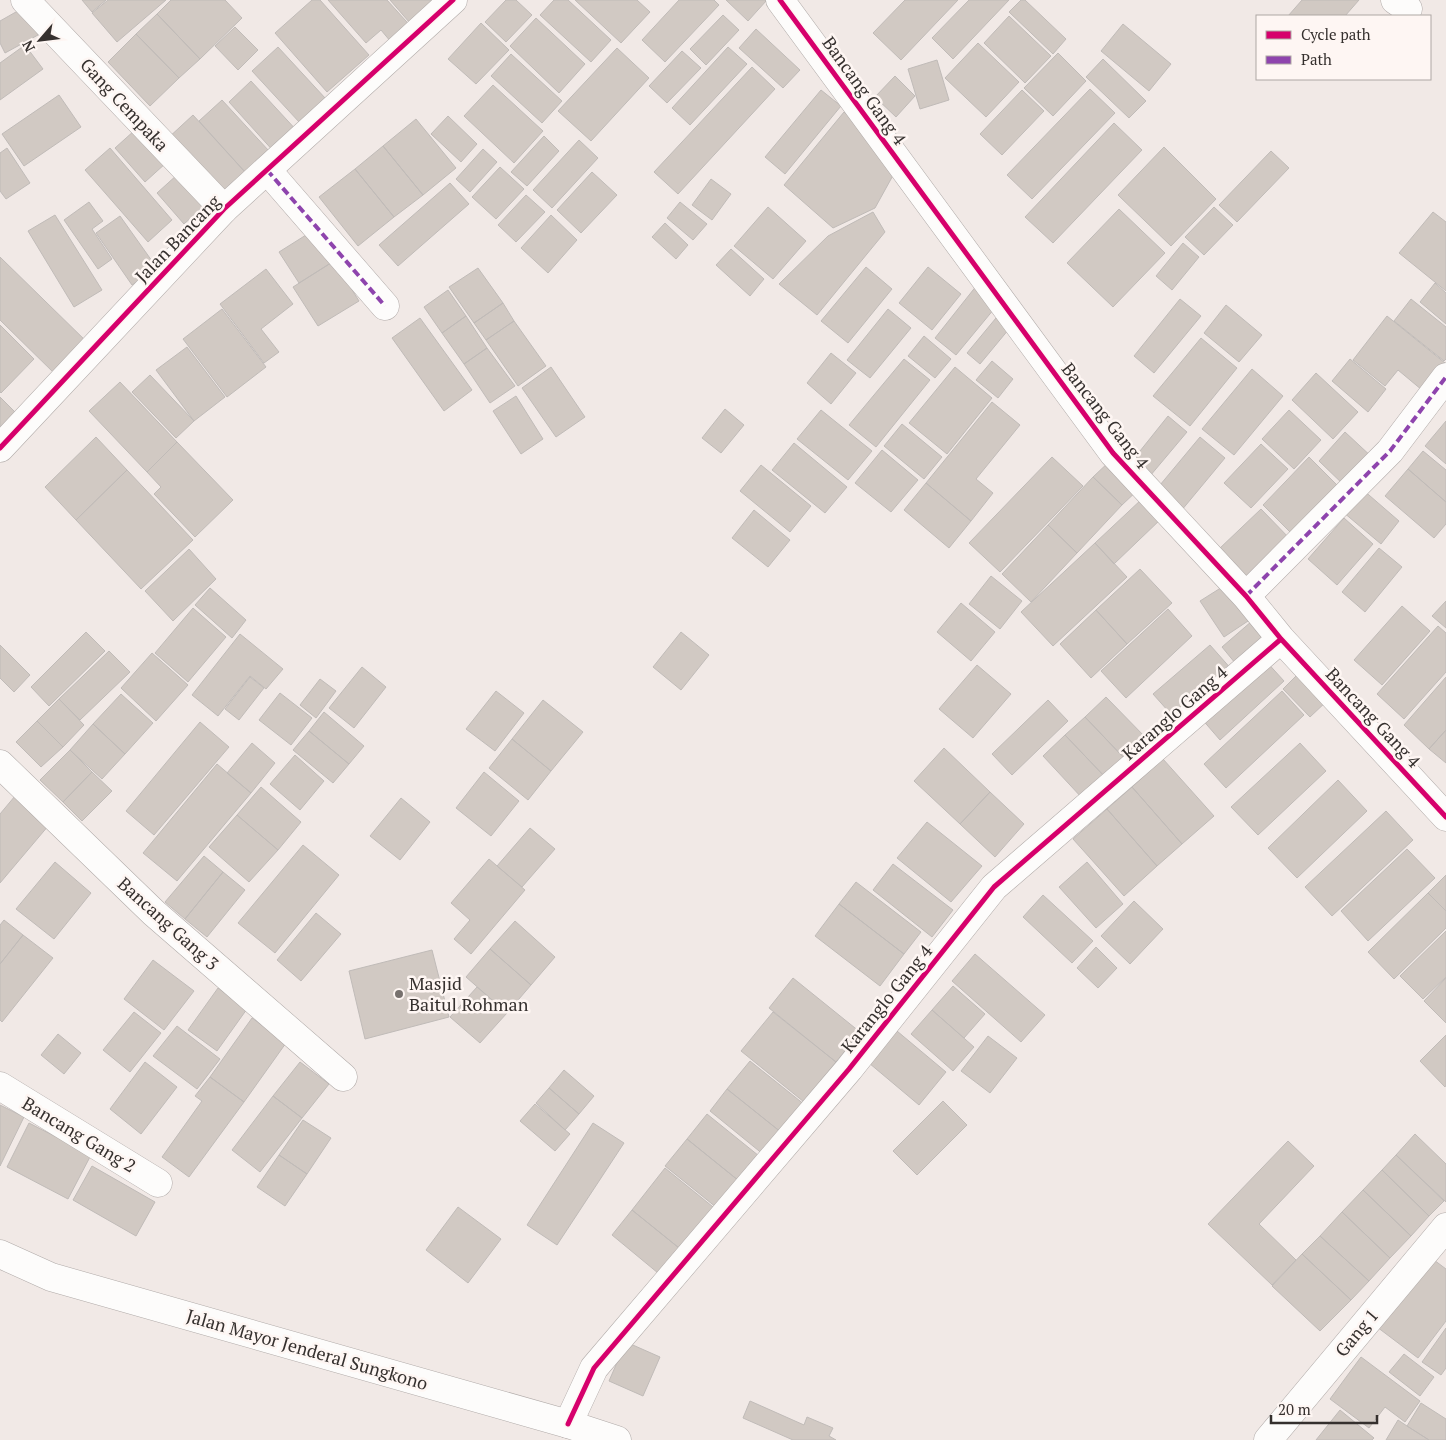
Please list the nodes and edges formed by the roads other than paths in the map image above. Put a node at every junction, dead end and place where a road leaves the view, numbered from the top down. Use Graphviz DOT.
graph roads {
  1 [pos="25,0"];
  2 [pos="454,0"];
  3 [pos="780,0"];
  4 [pos="267,170"];
  5 [pos="224,209"];
  6 [pos="385,306"];
  7 [pos="1446,377"];
  8 [pos="0,448"];
  9 [pos="1246,596"];
  10 [pos="1281,639"];
  11 [pos="0,764"];
  12 [pos="1446,817"];
  13 [pos="343,1077"];
  14 [pos="0,1086"];
  15 [pos="158,1183"];
  16 [pos="1446,1227"];
  17 [pos="0,1254"];
  18 [pos="568,1424"];
  19 [pos="617,1440"];
  20 [pos="1268,1440"];
  1 -- 5 [label="street, Gang Cempaka"];
  2 -- 4 [label="street, Jalan Bancang"];
  3 -- 9 [label="street, Bancang Gang 4"];
  4 -- 5 [label="street, Jalan Bancang"];
  4 -- 6 [label="street"];
  5 -- 8 [label="street, Jalan Bancang"];
  7 -- 9 [label="street"];
  9 -- 10 [label="street, Bancang Gang 4"];
  10 -- 12 [label="street, Bancang Gang 4"];
  10 -- 18 [label="street, Karanglo Gang 4"];
  11 -- 13 [label="street, Bancang Gang 3"];
  14 -- 15 [label="street, Bancang Gang 2"];
  16 -- 20 [label="street, Gang 1"];
  17 -- 18 [label="street, Jalan Mayor Jenderal Sungkono"];
  18 -- 19 [label="street, Jalan Mayor Jenderal Sungkono"];
}
